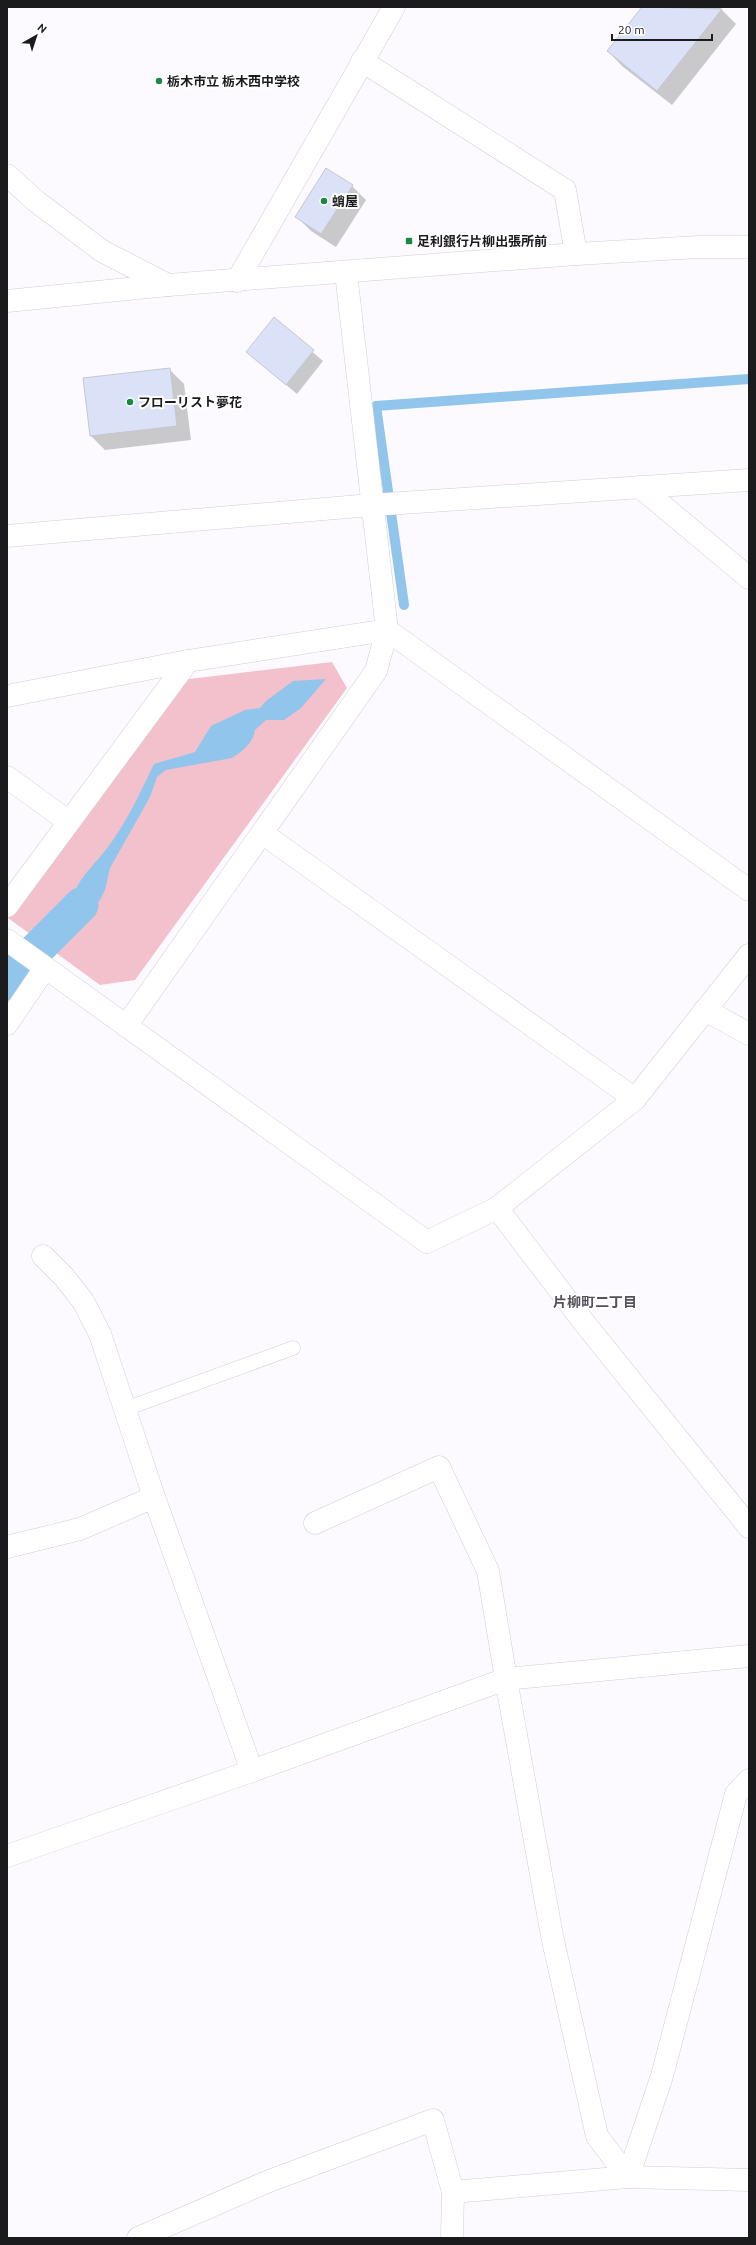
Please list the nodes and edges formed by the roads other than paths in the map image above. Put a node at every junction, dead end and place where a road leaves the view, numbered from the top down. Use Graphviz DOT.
graph roads {
  1 [pos="394,7"];
  2 [pos="362,61"];
  3 [pos="7,176"];
  4 [pos="749,247"];
  5 [pos="576,254"];
  6 [pos="346,273"];
  7 [pos="236,281"];
  8 [pos="168,285"];
  9 [pos="7,301"];
  10 [pos="749,480"];
  11 [pos="640,487"];
  12 [pos="371,505"];
  13 [pos="7,536"];
  14 [pos="749,578"];
  15 [pos="387,630"];
  16 [pos="188,661"];
  17 [pos="7,696"];
  18 [pos="7,777"];
  19 [pos="69,822"];
  20 [pos="262,833"];
  21 [pos="749,890"];
  22 [pos="7,906"];
  23 [pos="7,941"];
  24 [pos="749,955"];
  25 [pos="45,968"];
  26 [pos="705,1010"];
  27 [pos="7,1024"];
  28 [pos="126,1026"];
  29 [pos="749,1034"];
  30 [pos="635,1099"];
  31 [pos="497,1208"];
  32 [pos="43,1256"];
  33 [pos="293,1348"];
  34 [pos="125,1409"];
  35 [pos="154,1497"];
  36 [pos="315,1523"];
  37 [pos="749,1527"];
  38 [pos="7,1547"];
  39 [pos="749,1656"];
  40 [pos="506,1679"];
  41 [pos="252,1771"];
  42 [pos="749,1780"];
  43 [pos="7,1856"];
  44 [pos="628,2177"];
  45 [pos="749,2180"];
  46 [pos="453,2192"];
  47 [pos="138,2238"];
  48 [pos="452,2238"];
  1 -- 2 [label="street"];
  2 -- 5 [label="street"];
  2 -- 7 [label="street"];
  3 -- 8 [label="street"];
  4 -- 5 [label="street"];
  5 -- 6 [label="street"];
  6 -- 7 [label="street"];
  6 -- 12 [label="street"];
  7 -- 8 [label="street"];
  8 -- 9 [label="street"];
  10 -- 11 [label="street"];
  11 -- 12 [label="street"];
  11 -- 14 [label="street"];
  12 -- 13 [label="street"];
  12 -- 15 [label="street"];
  15 -- 16 [label="street"];
  15 -- 20 [label="street"];
  15 -- 21 [label="street"];
  16 -- 17 [label="street"];
  16 -- 19 [label="street"];
  18 -- 19 [label="street"];
  19 -- 22 [label="street"];
  20 -- 28 [label="street"];
  20 -- 30 [label="street"];
  23 -- 25 [label="street"];
  24 -- 26 [label="street"];
  25 -- 27 [label="street"];
  25 -- 28 [label="street"];
  26 -- 29 [label="street"];
  26 -- 30 [label="street"];
  28 -- 31 [label="street"];
  30 -- 31 [label="street"];
  31 -- 37 [label="street"];
  32 -- 34 [label="street"];
  33 -- 34 [label="lane"];
  34 -- 35 [label="street"];
  35 -- 38 [label="street"];
  35 -- 41 [label="street"];
  36 -- 40 [label="street"];
  39 -- 40 [label="street"];
  40 -- 41 [label="street"];
  40 -- 44 [label="street"];
  41 -- 43 [label="street"];
  42 -- 44 [label="street"];
  44 -- 45 [label="street"];
  44 -- 46 [label="street"];
  46 -- 47 [label="street"];
  46 -- 48 [label="street"];
}
